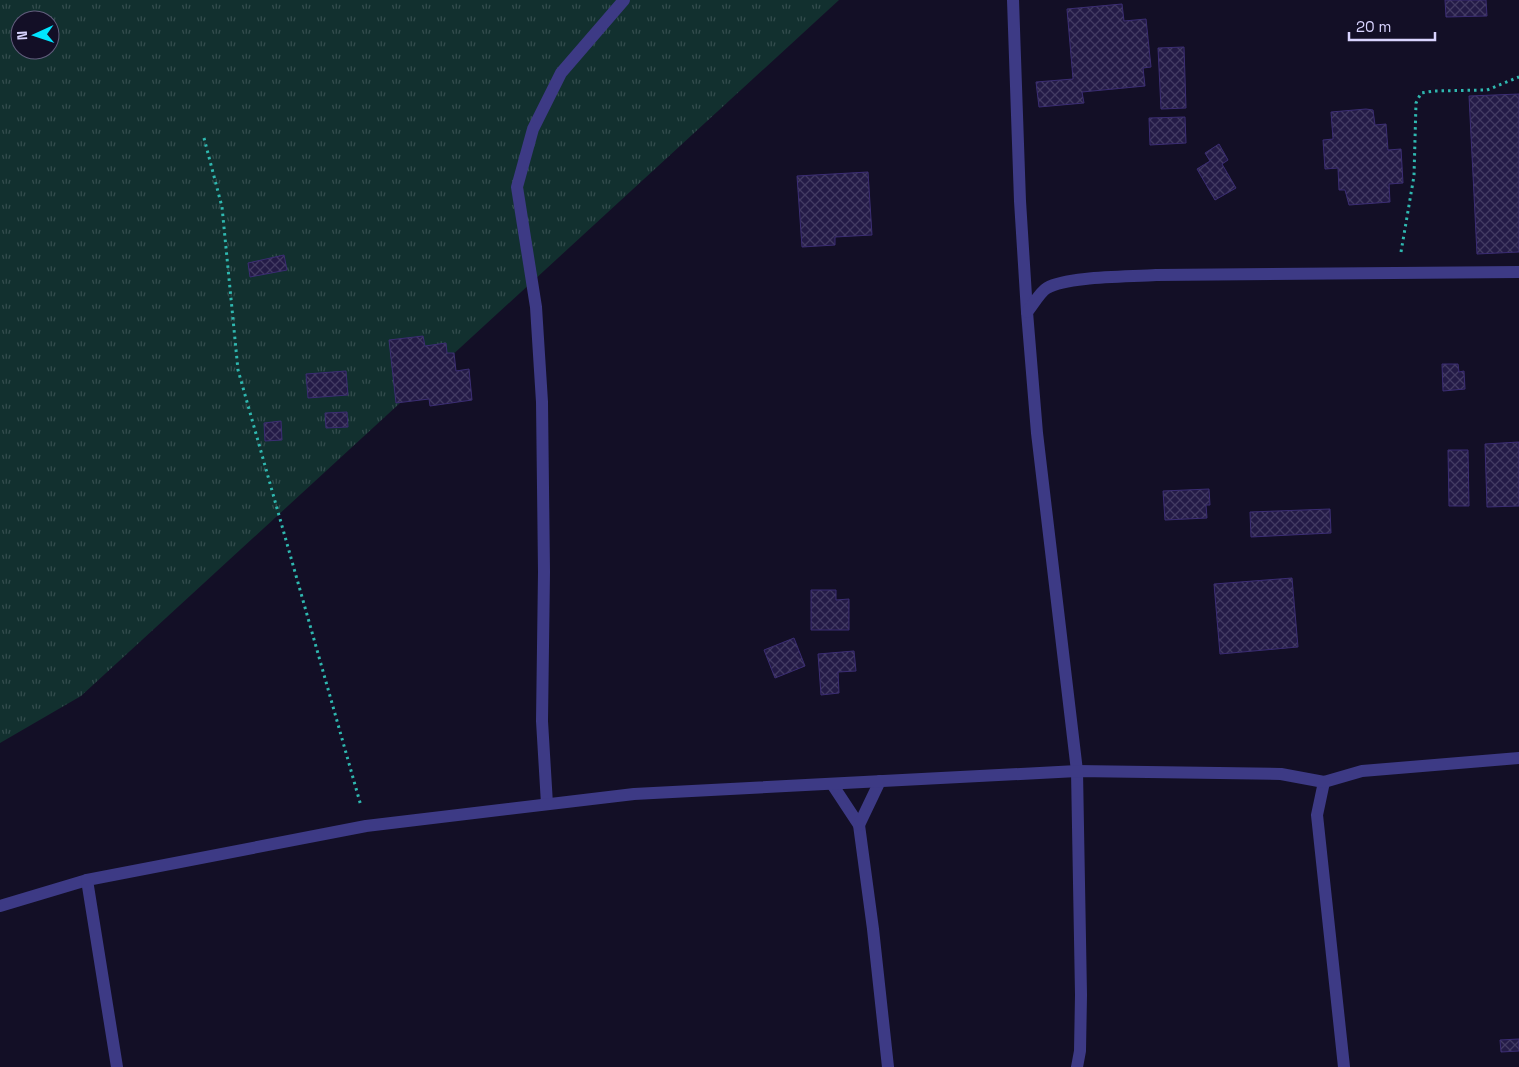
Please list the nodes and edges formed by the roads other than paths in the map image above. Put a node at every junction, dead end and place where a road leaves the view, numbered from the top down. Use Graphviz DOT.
graph roads {
  1 [pos="624,0"];
  2 [pos="1012,0"];
  3 [pos="1519,272"];
  4 [pos="1027,312"];
  5 [pos="1519,758"];
  6 [pos="1077,771"];
  7 [pos="880,781"];
  8 [pos="1324,782"];
  9 [pos="832,784"];
  10 [pos="547,804"];
  11 [pos="859,825"];
  12 [pos="87,880"];
  13 [pos="0,906"];
  14 [pos="117,1067"];
  15 [pos="888,1067"];
  16 [pos="1077,1067"];
  17 [pos="1344,1067"];
  1 -- 10 [label="street"];
  2 -- 4 [label="street"];
  3 -- 4 [label="street"];
  4 -- 6 [label="street"];
  5 -- 8 [label="street"];
  6 -- 7 [label="street"];
  6 -- 8 [label="street"];
  6 -- 16 [label="street"];
  7 -- 9 [label="street"];
  7 -- 11 [label="street"];
  8 -- 17 [label="street"];
  9 -- 10 [label="street"];
  9 -- 11 [label="street"];
  10 -- 12 [label="street"];
  11 -- 15 [label="street"];
  12 -- 13 [label="street"];
  12 -- 14 [label="street"];
}
